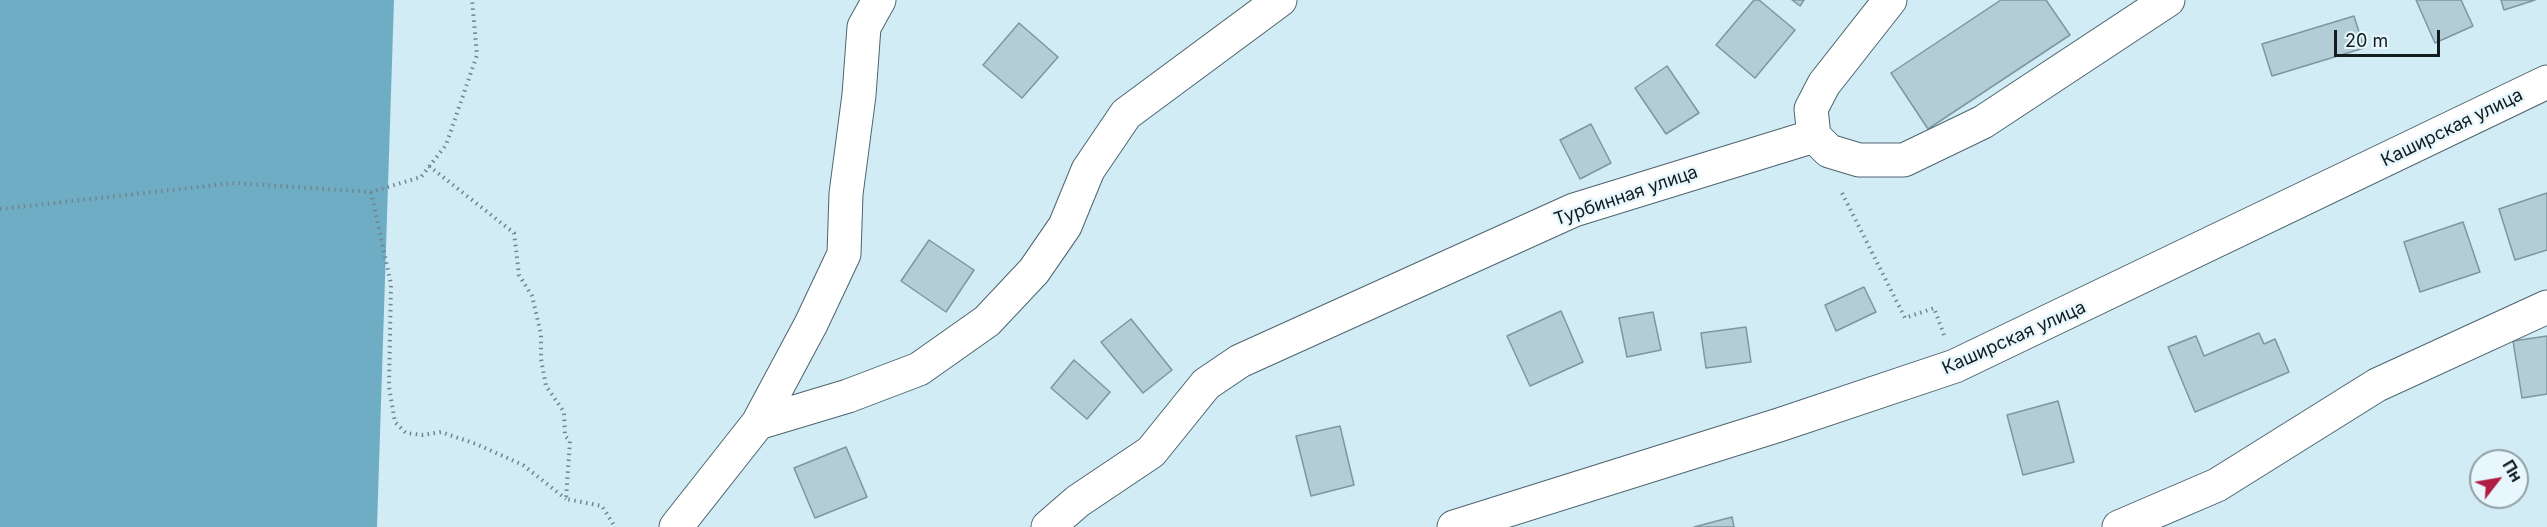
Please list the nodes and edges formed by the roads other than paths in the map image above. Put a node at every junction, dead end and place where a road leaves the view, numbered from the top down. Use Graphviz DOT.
graph roads {
  1 [pos="879,0"];
  2 [pos="1280,0"];
  3 [pos="1890,0"];
  4 [pos="2168,0"];
  5 [pos="2547,82"];
  6 [pos="1814,135"];
  7 [pos="2547,307"];
  8 [pos="758,423"];
  9 [pos="676,527"];
  10 [pos="1048,527"];
  11 [pos="1454,527"];
  12 [pos="2119,527"];
  1 -- 8 [label="street"];
  2 -- 8 [label="street"];
  3 -- 6 [label="street"];
  4 -- 6 [label="street"];
  5 -- 11 [label="street, Каширская улица"];
  6 -- 10 [label="street, Турбинная улица"];
  7 -- 12 [label="street"];
  8 -- 9 [label="street"];
}
